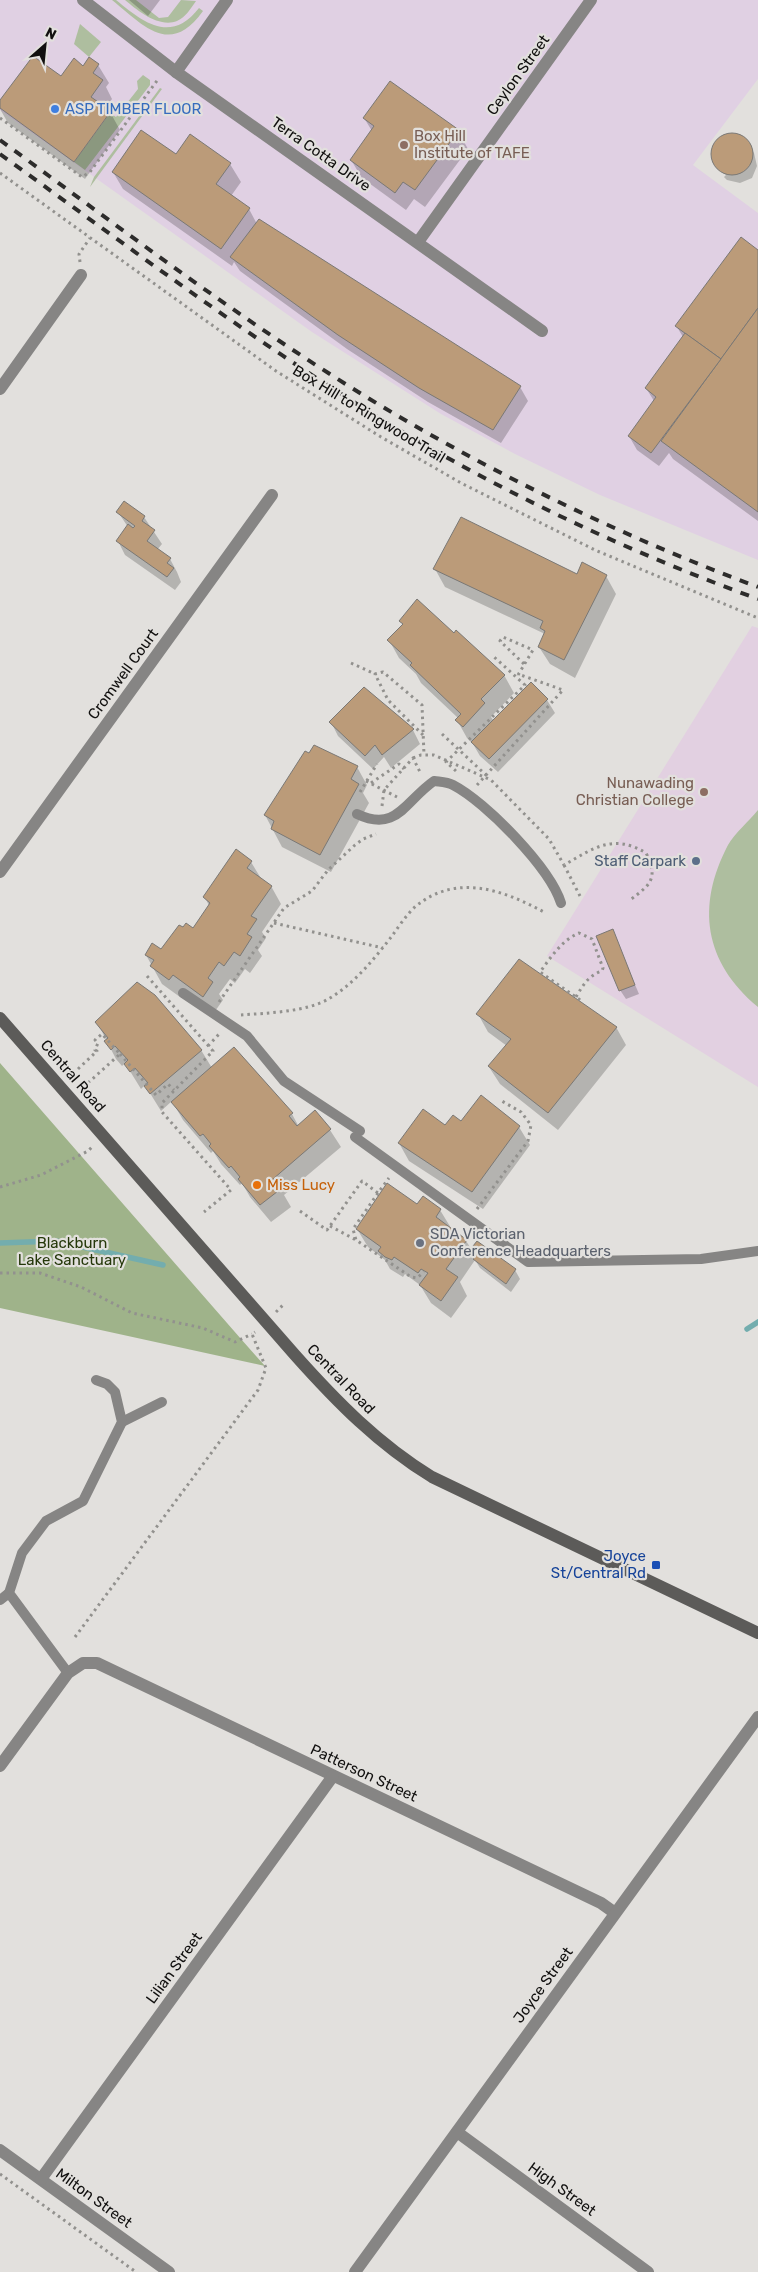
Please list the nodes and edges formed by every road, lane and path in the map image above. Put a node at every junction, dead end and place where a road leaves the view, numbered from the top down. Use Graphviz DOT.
graph roads {
  1 [pos="83,0"];
  2 [pos="227,0"];
  3 [pos="592,0"];
  4 [pos="172,69"];
  5 [pos="0,118"];
  6 [pos="0,173"];
  7 [pos="90,238"];
  8 [pos="418,242"];
  9 [pos="81,275"];
  10 [pos="542,331"];
  11 [pos="0,389"];
  12 [pos="272,495"];
  13 [pos="758,618"];
  14 [pos="492,656"];
  15 [pos="351,663"];
  16 [pos="524,664"];
  17 [pos="375,674"];
  18 [pos="517,676"];
  19 [pos="442,734"];
  20 [pos="423,735"];
  21 [pos="458,749"];
  22 [pos="424,755"];
  23 [pos="413,758"];
  24 [pos="447,761"];
  25 [pos="377,764"];
  26 [pos="404,768"];
  27 [pos="460,775"];
  28 [pos="485,776"];
  29 [pos="366,781"];
  30 [pos="371,784"];
  31 [pos="427,786"];
  32 [pos="384,790"];
  33 [pos="360,792"];
  34 [pos="409,803"];
  35 [pos="357,814"];
  36 [pos="379,822"];
  37 [pos="564,865"];
  38 [pos="0,872"];
  39 [pos="580,896"];
  40 [pos="630,900"];
  41 [pos="561,903"];
  42 [pos="544,912"];
  43 [pos="274,923"];
  44 [pos="383,948"];
  45 [pos="148,976"];
  46 [pos="183,993"];
  47 [pos="576,997"];
  48 [pos="583,1002"];
  49 [pos="235,1015"];
  50 [pos="0,1018"];
  51 [pos="228,1024"];
  52 [pos="208,1046"];
  53 [pos="120,1054"];
  54 [pos="78,1069"];
  55 [pos="90,1082"];
  56 [pos="174,1090"];
  57 [pos="500,1100"];
  58 [pos="103,1135"];
  59 [pos="396,1168"];
  60 [pos="0,1188"];
  61 [pos="378,1193"];
  62 [pos="300,1211"];
  63 [pos="204,1212"];
  64 [pos="470,1220"];
  65 [pos="330,1226"];
  66 [pos="356,1240"];
  67 [pos="758,1251"];
  68 [pos="424,1272"];
  69 [pos="0,1273"];
  70 [pos="284,1304"];
  71 [pos="266,1321"];
  72 [pos="252,1334"];
  73 [pos="96,1380"];
  74 [pos="162,1402"];
  75 [pos="122,1422"];
  76 [pos="9,1593"];
  77 [pos="0,1600"];
  78 [pos="758,1634"];
  79 [pos="74,1637"];
  80 [pos="68,1673"];
  81 [pos="758,1718"];
  82 [pos="0,1766"];
  83 [pos="333,1776"];
  84 [pos="616,1914"];
  85 [pos="457,2132"];
  86 [pos="0,2150"];
  87 [pos="0,2174"];
  88 [pos="41,2179"];
  89 [pos="136,2272"];
  90 [pos="169,2272"];
  91 [pos="355,2272"];
  92 [pos="648,2272"];
  1 -- 4 [label="street, Terra Cotta Drive"];
  2 -- 4 [label="street"];
  3 -- 8 [label="street, Ceylon Street"];
  4 -- 5 [label="path"];
  4 -- 8 [label="street, Terra Cotta Drive"];
  6 -- 7 [label="path, Box Hill to Ringwood Trail"];
  7 -- 9 [label="path"];
  7 -- 13 [label="path, Box Hill to Ringwood Trail"];
  8 -- 10 [label="street, Terra Cotta Drive"];
  9 -- 11 [label="street"];
  12 -- 38 [label="street, Cromwell Court"];
  14 -- 18 [label="path"];
  15 -- 17 [label="path"];
  16 -- 16 [label="path"];
  16 -- 18 [label="path"];
  17 -- 20 [label="path"];
  17 -- 20 [label="path"];
  18 -- 21 [label="path"];
  18 -- 28 [label="path"];
  19 -- 21 [label="path"];
  20 -- 22 [label="path"];
  21 -- 24 [label="path"];
  21 -- 28 [label="path"];
  22 -- 23 [label="path"];
  22 -- 24 [label="path"];
  23 -- 26 [label="path"];
  23 -- 31 [label="path"];
  24 -- 27 [label="path"];
  24 -- 28 [label="path"];
  25 -- 29 [label="path"];
  26 -- 30 [label="path"];
  26 -- 32 [label="path"];
  28 -- 37 [label="path"];
  29 -- 30 [label="path"];
  29 -- 33 [label="path"];
  30 -- 32 [label="path"];
  31 -- 34 [label="lane"];
  31 -- 41 [label="lane"];
  32 -- 34 [label="path"];
  34 -- 36 [label="lane"];
  35 -- 36 [label="lane"];
  36 -- 43 [label="path"];
  37 -- 39 [label="path"];
  37 -- 40 [label="path"];
  42 -- 44 [label="path"];
  43 -- 44 [label="path"];
  43 -- 49 [label="path"];
  44 -- 49 [label="path"];
  45 -- 52 [label="path"];
  46 -- 51 [label="lane"];
  47 -- 47 [label="path"];
  47 -- 48 [label="path"];
  49 -- 51 [label="path"];
  50 -- 58 [label="street, Central Road"];
  51 -- 52 [label="path"];
  51 -- 59 [label="lane"];
  52 -- 56 [label="path"];
  53 -- 54 [label="path"];
  53 -- 55 [label="path"];
  53 -- 56 [label="path"];
  56 -- 63 [label="path"];
  57 -- 64 [label="path"];
  58 -- 60 [label="path"];
  58 -- 71 [label="street, Central Road"];
  59 -- 61 [label="path"];
  59 -- 64 [label="lane"];
  61 -- 65 [label="path"];
  61 -- 66 [label="path"];
  62 -- 65 [label="path"];
  64 -- 67 [label="lane"];
  65 -- 66 [label="path"];
  66 -- 68 [label="path"];
  69 -- 72 [label="path"];
  70 -- 71 [label="path"];
  71 -- 72 [label="path"];
  71 -- 78 [label="street, Central Road"];
  72 -- 79 [label="path"];
  73 -- 75 [label="lane"];
  74 -- 75 [label="lane"];
  75 -- 76 [label="lane"];
  76 -- 77 [label="lane"];
  76 -- 80 [label="lane"];
  80 -- 82 [label="street"];
  80 -- 83 [label="street, Patterson Street"];
  81 -- 84 [label="street, Joyce Street"];
  83 -- 84 [label="street, Patterson Street"];
  83 -- 88 [label="street, Lilian Street"];
  84 -- 85 [label="street, Joyce Street"];
  85 -- 91 [label="street, Joyce Street"];
  85 -- 92 [label="street, High Street"];
  86 -- 88 [label="street, Milton Street"];
  87 -- 89 [label="path"];
  88 -- 90 [label="street, Milton Street"];
}
